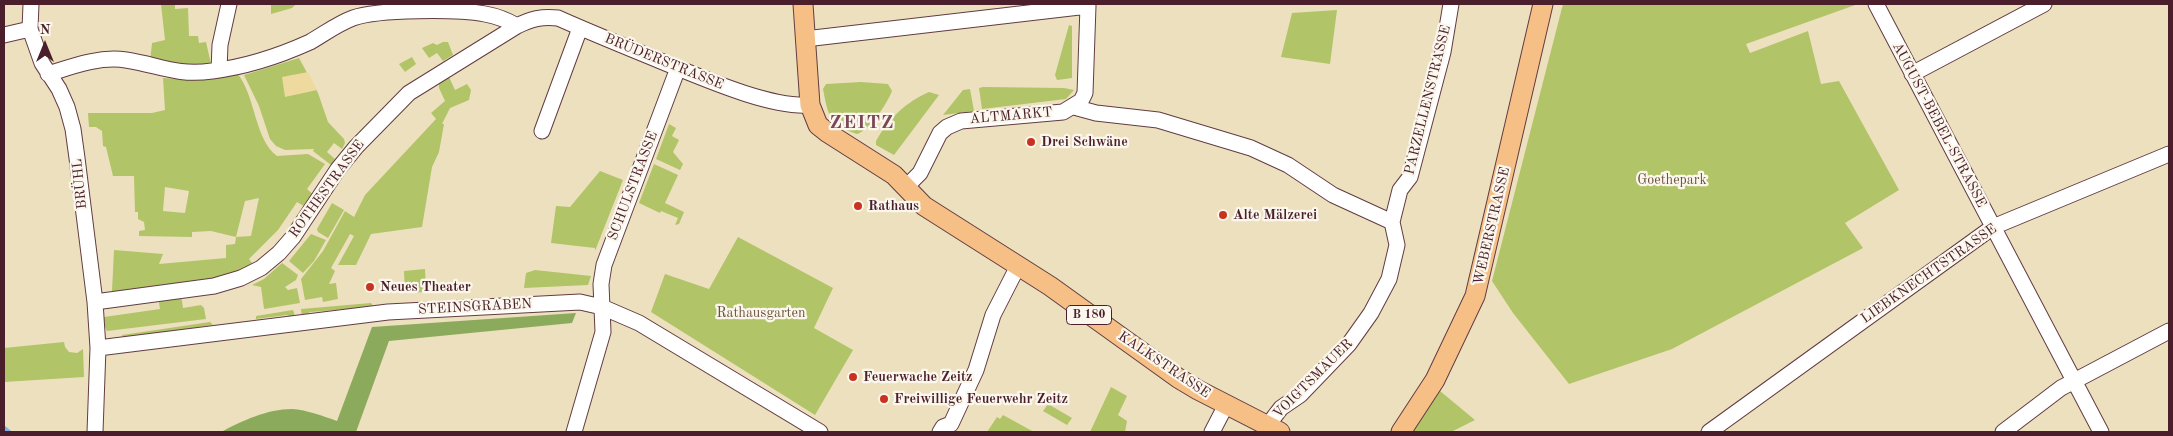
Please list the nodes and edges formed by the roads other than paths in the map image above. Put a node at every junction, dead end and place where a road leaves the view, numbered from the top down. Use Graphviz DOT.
graph roads {
  1 [pos="31,4"];
  2 [pos="229,4"];
  3 [pos="803,4"];
  4 [pos="1451,4"];
  5 [pos="1543,4"];
  6 [pos="1876,4"];
  7 [pos="2044,4"];
  8 [pos="1011,10"];
  9 [pos="533,11"];
  10 [pos="517,26"];
  11 [pos="580,28"];
  12 [pos="30,29"];
  13 [pos="4,35"];
  14 [pos="805,39"];
  15 [pos="678,68"];
  16 [pos="219,70"];
  17 [pos="48,74"];
  18 [pos="1912,74"];
  19 [pos="1074,107"];
  20 [pos="811,109"];
  21 [pos="542,131"];
  22 [pos="2169,154"];
  23 [pos="907,186"];
  24 [pos="1392,222"];
  25 [pos="1993,227"];
  26 [pos="1018,266"];
  27 [pos="95,302"];
  28 [pos="602,307"];
  29 [pos="2169,331"];
  30 [pos="98,348"];
  31 [pos="2073,380"];
  32 [pos="1226,405"];
  33 [pos="1274,429"];
  34 [pos="951,430"];
  35 [pos="95,432"];
  36 [pos="574,432"];
  37 [pos="820,432"];
  38 [pos="1212,432"];
  39 [pos="1401,432"];
  40 [pos="1709,432"];
  41 [pos="2003,432"];
  42 [pos="2102,432"];
  1 -- 12 [label="street, BRÜHL"];
  2 -- 16 [label="street"];
  3 -- 14 [label="main road"];
  4 -- 24 [label="street, PARZELLENSTRASSE"];
  5 -- 39 [label="main road, WEBERSTRASSE"];
  6 -- 18 [label="street, AUGUST-BEBEL-STRASSE"];
  7 -- 18 [label="street"];
  8 -- 14 [label="street"];
  8 -- 19 [label="street"];
  9 -- 10 [label="street, ROTHESTRASSE"];
  9 -- 11 [label="street, BRÜDERSTRASSE"];
  10 -- 16 [label="street"];
  10 -- 27 [label="street, ROTHESTRASSE"];
  11 -- 15 [label="street, BRÜDERSTRASSE"];
  11 -- 21 [label="street"];
  12 -- 13 [label="street"];
  12 -- 17 [label="street, BRÜHL"];
  14 -- 20 [label="main road"];
  15 -- 20 [label="street, BRÜDERSTRASSE"];
  15 -- 28 [label="street, SCHULSTRASSE"];
  16 -- 17 [label="street"];
  17 -- 27 [label="street, BRÜHL"];
  18 -- 25 [label="street, AUGUST-BEBEL-STRASSE"];
  19 -- 23 [label="street, ALTMARKT"];
  19 -- 24 [label="street"];
  20 -- 23 [label="main road, B 180"];
  22 -- 25 [label="street, LIEBKNECHTSTRASSE"];
  23 -- 26 [label="main road, KALKSTRASSE / B 180"];
  24 -- 33 [label="street, VOIGTSMAUER"];
  25 -- 31 [label="street, AUGUST-BEBEL-STRASSE"];
  25 -- 40 [label="street, LIEBKNECHTSTRASSE"];
  26 -- 32 [label="main road, KALKSTRASSE / B 180"];
  26 -- 34 [label="street"];
  27 -- 30 [label="street, BRÜHL"];
  28 -- 30 [label="street, STEINSGRABEN"];
  28 -- 36 [label="street, SCHULSTRASSE"];
  28 -- 37 [label="street, STEINSGRABEN"];
  29 -- 31 [label="street"];
  30 -- 35 [label="street, BRÜHL"];
  31 -- 41 [label="street"];
  31 -- 42 [label="street, AUGUST-BEBEL-STRASSE"];
  32 -- 33 [label="main road, KALKSTRASSE / B 180"];
  32 -- 38 [label="street"];
}
